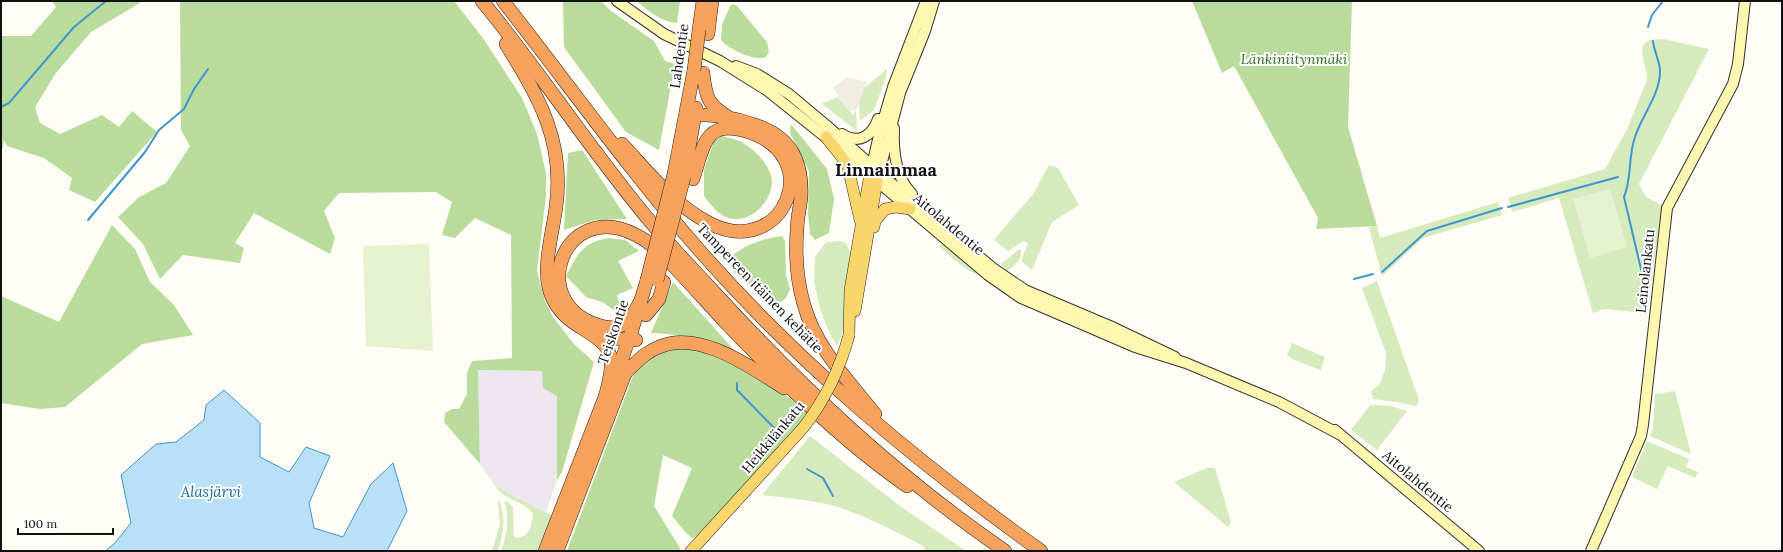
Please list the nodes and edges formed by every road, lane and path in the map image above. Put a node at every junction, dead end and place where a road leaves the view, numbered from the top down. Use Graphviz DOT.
graph roads {
  1 [pos="482,1"];
  2 [pos="503,1"];
  3 [pos="617,1"];
  4 [pos="703,1"];
  5 [pos="712,1"];
  6 [pos="926,1"];
  7 [pos="934,1"];
  8 [pos="1745,1"];
  9 [pos="499,21"];
  10 [pos="704,32"];
  11 [pos="720,62"];
  12 [pos="698,72"];
  13 [pos="895,95"];
  14 [pos="576,97"];
  15 [pos="692,117"];
  16 [pos="729,123"];
  17 [pos="826,125"];
  18 [pos="826,137"];
  19 [pos="874,173"];
  20 [pos="684,177"];
  21 [pos="910,209"];
  22 [pos="930,215"];
  23 [pos="861,230"];
  24 [pos="864,264"];
  25 [pos="656,281"];
  26 [pos="641,300"];
  27 [pos="583,329"];
  28 [pos="850,331"];
  29 [pos="633,340"];
  30 [pos="1186,363"];
  31 [pos="625,373"];
  32 [pos="605,397"];
  33 [pos="804,400"];
  34 [pos="898,443"];
  35 [pos="961,520"];
  36 [pos="545,551"];
  37 [pos="557,551"];
  38 [pos="691,551"];
  39 [pos="1005,551"];
  40 [pos="1041,551"];
  41 [pos="1479,551"];
  42 [pos="1591,551"];
  1 -- 9 [label="highway"];
  2 -- 14 [label="highway, Tampereen itäinen kehätie"];
  3 -- 11 [label="main road, Aitolahdentie"];
  4 -- 10 [label="highway, Lahdentie"];
  5 -- 10 [label="highway, Lahdentie"];
  6 -- 13 [label="main road"];
  7 -- 13 [label="main road"];
  8 -- 42 [label="main road, Leinolankatu"];
  9 -- 27 [label="highway"];
  9 -- 35 [label="highway"];
  10 -- 12 [label="highway, Lahdentie"];
  11 -- 17 [label="main road, Aitolahdentie"];
  11 -- 18 [label="main road, Aitolahdentie"];
  12 -- 15 [label="highway, Lahdentie"];
  12 -- 16 [label="highway"];
  13 -- 17 [label="main road"];
  13 -- 19 [label="main road"];
  13 -- 22 [label="main road"];
  14 -- 16 [label="highway"];
  14 -- 34 [label="highway, Tampereen itäinen kehätie"];
  15 -- 16 [label="highway"];
  15 -- 20 [label="highway, Teiskontie"];
  16 -- 20 [label="highway"];
  16 -- 34 [label="highway"];
  17 -- 19 [label="main road, Aitolahdentie"];
  18 -- 19 [label="main road, Aitolahdentie"];
  18 -- 23 [label="main road"];
  19 -- 21 [label="main road, Aitolahdentie"];
  19 -- 22 [label="main road, Aitolahdentie"];
  19 -- 23 [label="main road, Heikkilänkatu"];
  19 -- 24 [label="main road, Heikkilänkatu"];
  20 -- 25 [label="highway, Teiskontie, bridge"];
  21 -- 24 [label="main road"];
  21 -- 30 [label="main road, Aitolahdentie"];
  22 -- 30 [label="main road, Aitolahdentie"];
  23 -- 28 [label="main road, Heikkilänkatu"];
  24 -- 28 [label="main road, Heikkilänkatu"];
  25 -- 26 [label="highway, Teiskontie"];
  25 -- 29 [label="highway, Teiskontie"];
  26 -- 29 [label="highway, Teiskontie"];
  26 -- 33 [label="highway"];
  27 -- 29 [label="highway"];
  27 -- 32 [label="highway"];
  28 -- 38 [label="main road, Heikkilänkatu, bridge"];
  29 -- 31 [label="highway, Teiskontie"];
  29 -- 32 [label="highway, Teiskontie"];
  30 -- 41 [label="main road, Aitolahdentie"];
  31 -- 33 [label="highway"];
  31 -- 37 [label="highway, Teiskontie"];
  32 -- 36 [label="highway, Teiskontie"];
  33 -- 35 [label="highway"];
  34 -- 40 [label="highway, Tampereen itäinen kehätie"];
  35 -- 39 [label="highway"];
}
